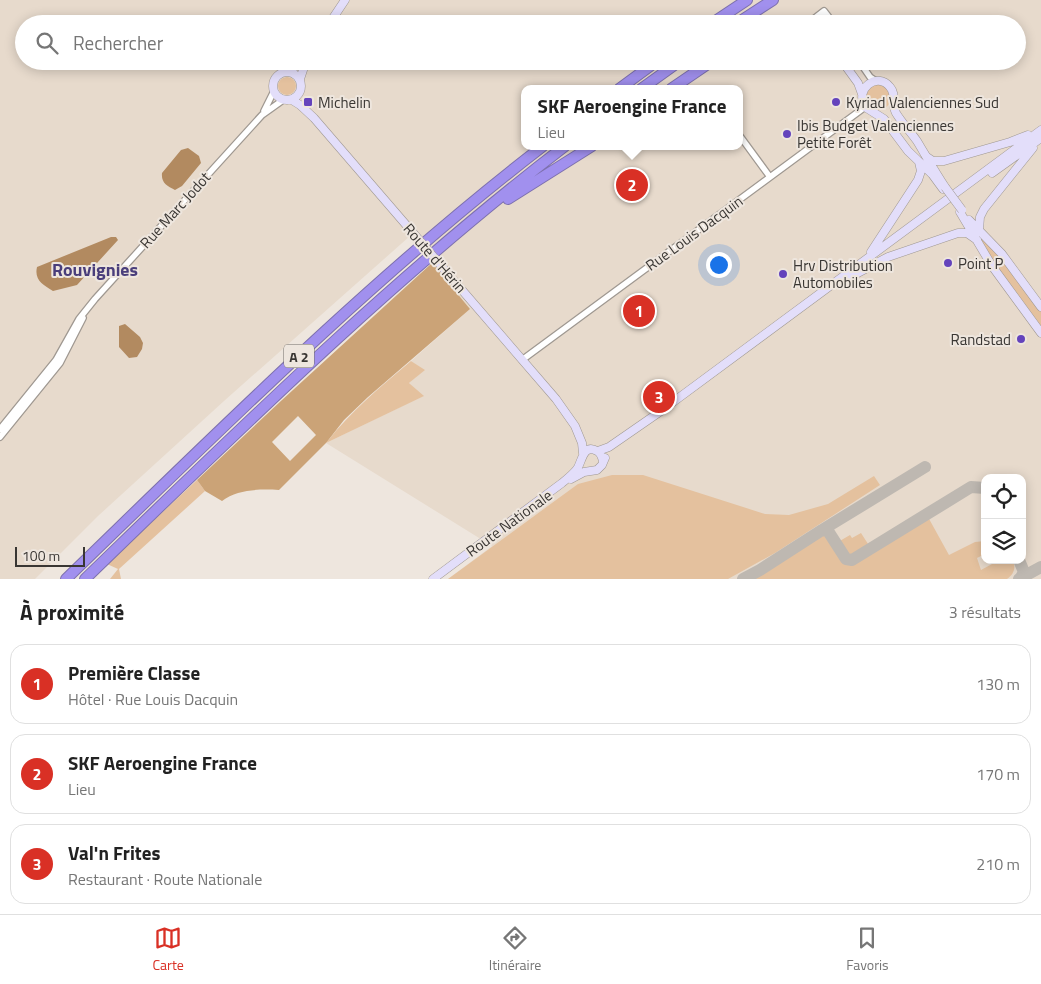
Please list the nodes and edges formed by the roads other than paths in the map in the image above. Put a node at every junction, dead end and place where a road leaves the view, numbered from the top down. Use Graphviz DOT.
graph roads {
  1 [pos="345,0"];
  2 [pos="747,0"];
  3 [pos="772,0"];
  4 [pos="335,15"];
  5 [pos="724,15"];
  6 [pos="750,15"];
  7 [pos="291,70"];
  8 [pos="303,70"];
  9 [pos="645,70"];
  10 [pos="668,70"];
  11 [pos="698,70"];
  12 [pos="849,70"];
  13 [pos="865,70"];
  14 [pos="288,72"];
  15 [pos="300,80"];
  16 [pos="876,81"];
  17 [pos="624,85"];
  18 [pos="647,85"];
  19 [pos="676,85"];
  20 [pos="274,91"];
  21 [pos="301,91"];
  22 [pos="862,94"];
  23 [pos="288,100"];
  24 [pos="893,103"];
  25 [pos="865,107"];
  26 [pos="877,114"];
  27 [pos="262,115"];
  28 [pos="314,118"];
  29 [pos="1041,129"];
  30 [pos="1041,138"];
  31 [pos="743,140"];
  32 [pos="538,150"];
  33 [pos="560,150"];
  34 [pos="586,150"];
  35 [pos="924,155"];
  36 [pos="918,162"];
  37 [pos="770,177"];
  38 [pos="944,188"];
  39 [pos="961,211"];
  40 [pos="462,230"];
  41 [pos="979,230"];
  42 [pos="977,240"];
  43 [pos="865,259"];
  44 [pos="835,285"];
  45 [pos="90,305"];
  46 [pos="1041,307"];
  47 [pos="780,323"];
  48 [pos="1041,332"];
  49 [pos="522,360"];
  50 [pos="556,399"];
  51 [pos="661,411"];
  52 [pos="0,430"];
  53 [pos="0,437"];
  54 [pos="595,450"];
  55 [pos="584,453"];
  56 [pos="603,461"];
  57 [pos="581,462"];
  58 [pos="588,471"];
  59 [pos="562,484"];
  60 [pos="66,579"];
  61 [pos="85,579"];
  62 [pos="433,579"];
  1 -- 4 [label="main road"];
  2 -- 5 [label="highway"];
  3 -- 6 [label="highway"];
  7 -- 14 [label="main road"];
  8 -- 15 [label="main road"];
  9 -- 17 [label="highway"];
  10 -- 18 [label="highway"];
  11 -- 19 [label="highway"];
  12 -- 22 [label="main road"];
  13 -- 16 [label="street"];
  14 -- 15 [label="main road"];
  14 -- 20 [label="main road"];
  15 -- 21 [label="main road"];
  16 -- 22 [label="main road"];
  16 -- 24 [label="main road"];
  20 -- 23 [label="main road"];
  20 -- 27 [label="street, Rue Marc Jodot"];
  21 -- 23 [label="main road"];
  21 -- 28 [label="main road, Route d'Hérin"];
  22 -- 25 [label="main road"];
  23 -- 27 [label="street, Rue Marc Jodot"];
  23 -- 28 [label="main road, Route d'Hérin"];
  24 -- 26 [label="main road"];
  24 -- 35 [label="main road"];
  25 -- 26 [label="main road"];
  25 -- 37 [label="street, Rue Louis Dacquin"];
  26 -- 36 [label="main road"];
  27 -- 45 [label="street, Rue Marc Jodot"];
  28 -- 49 [label="main road, Route d'Hérin, bridge"];
  29 -- 35 [label="main road"];
  29 -- 43 [label="main road"];
  30 -- 41 [label="main road"];
  30 -- 44 [label="main road"];
  31 -- 37 [label="street"];
  32 -- 60 [label="highway, A 2"];
  33 -- 40 [label="highway, A 2"];
  34 -- 40 [label="highway"];
  35 -- 38 [label="main road"];
  36 -- 38 [label="main road"];
  36 -- 43 [label="main road"];
  37 -- 49 [label="street, Rue Louis Dacquin"];
  38 -- 39 [label="main road, bridge"];
  39 -- 41 [label="main road"];
  39 -- 42 [label="main road"];
  40 -- 61 [label="highway, A 2"];
  41 -- 46 [label="main road"];
  42 -- 44 [label="main road"];
  42 -- 48 [label="main road"];
  43 -- 47 [label="main road"];
  44 -- 47 [label="main road"];
  45 -- 52 [label="street, Rue Marc Jodot"];
  45 -- 53 [label="street, Rue Marc Jodot"];
  47 -- 51 [label="main road"];
  49 -- 50 [label="main road, Route d'Hérin"];
  50 -- 54 [label="main road, Route d'Hérin"];
  50 -- 55 [label="main road, Route d'Hérin"];
  51 -- 54 [label="main road"];
  51 -- 56 [label="main road"];
  54 -- 55 [label="main road"];
  54 -- 56 [label="main road"];
  55 -- 57 [label="main road"];
  56 -- 58 [label="main road"];
  57 -- 58 [label="main road"];
  57 -- 59 [label="main road, Route Nationale"];
  58 -- 59 [label="main road"];
  59 -- 62 [label="main road, Route Nationale"];
}
